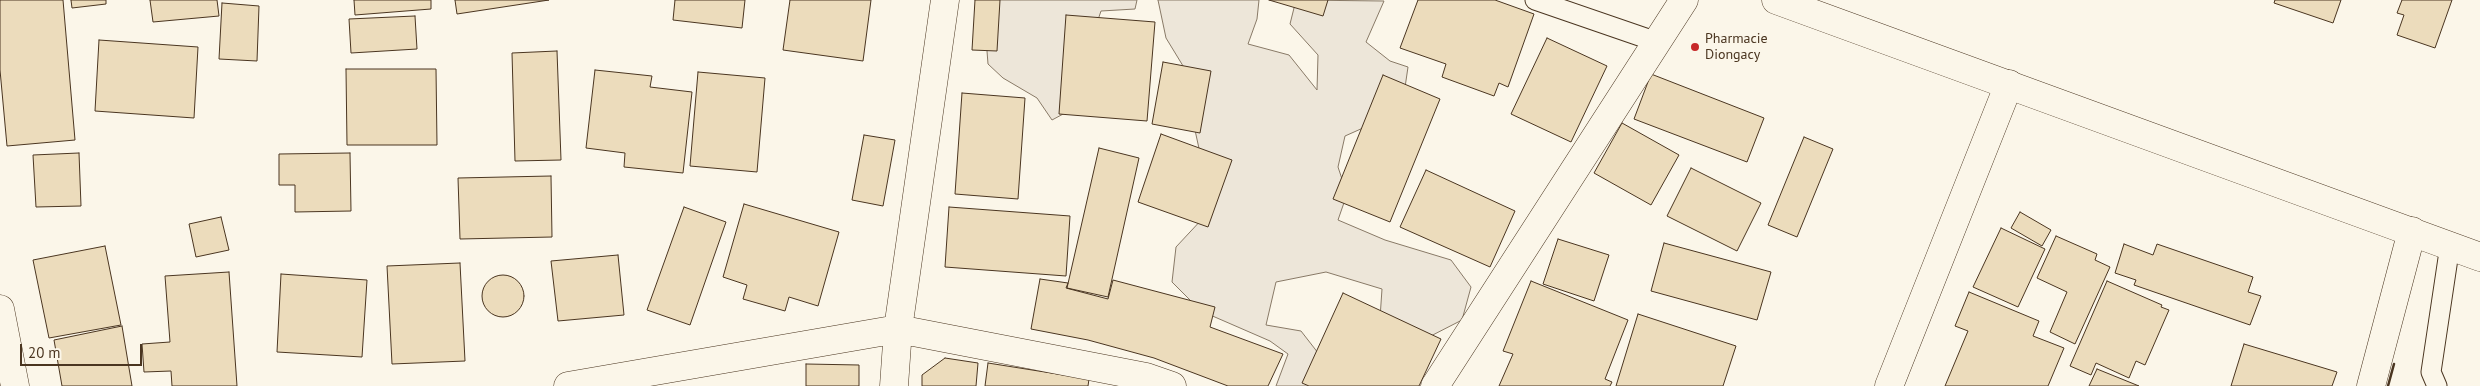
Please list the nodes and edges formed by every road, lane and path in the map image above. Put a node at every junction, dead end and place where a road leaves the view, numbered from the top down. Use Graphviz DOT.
graph roads {
  1 [pos="945,0"];
  2 [pos="1535,0"];
  3 [pos="1684,0"];
  4 [pos="1776,0"];
  5 [pos="1658,42"];
  6 [pos="2010,84"];
  7 [pos="2412,231"];
  8 [pos="2450,245"];
  9 [pos="2480,256"];
  10 [pos="0,309"];
  11 [pos="898,329"];
  12 [pos="9,373"];
  13 [pos="568,386"];
  14 [pos="894,386"];
  15 [pos="1172,386"];
  16 [pos="1435,386"];
  17 [pos="1889,386"];
  18 [pos="2372,386"];
  19 [pos="2437,386"];
  1 -- 11 [label="street"];
  2 -- 5 [label="lane"];
  3 -- 5 [label="street"];
  4 -- 6 [label="street"];
  5 -- 16 [label="street"];
  6 -- 7 [label="street"];
  6 -- 17 [label="street"];
  7 -- 8 [label="street"];
  7 -- 18 [label="street"];
  8 -- 9 [label="street"];
  8 -- 19 [label="lane"];
  10 -- 12 [label="street"];
  11 -- 13 [label="street"];
  11 -- 14 [label="street"];
  11 -- 15 [label="street"];
}
